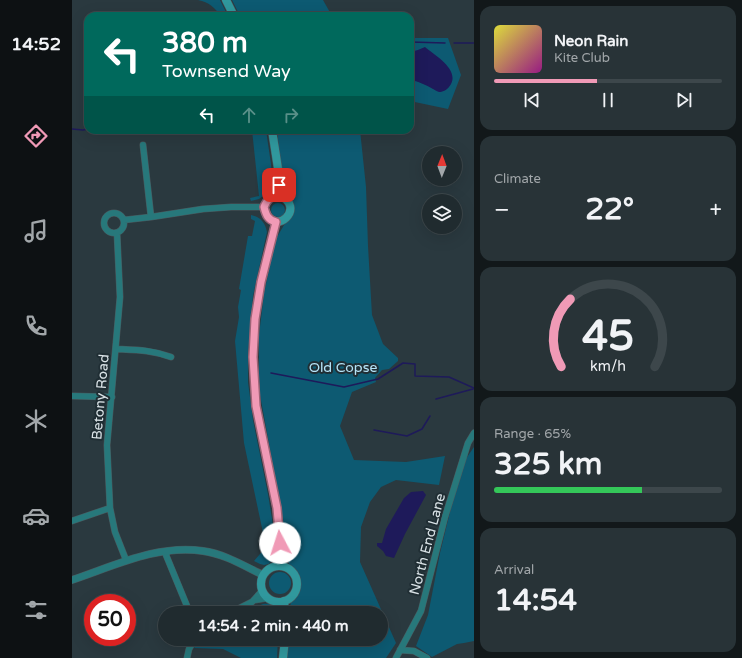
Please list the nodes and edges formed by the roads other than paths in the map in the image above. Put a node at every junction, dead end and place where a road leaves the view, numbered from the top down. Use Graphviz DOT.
graph roads {
  1 [pos="226,0"];
  2 [pos="232,12"];
  3 [pos="273,134"];
  4 [pos="143,145"];
  5 [pos="278,196"];
  6 [pos="264,207"];
  7 [pos="151,217"];
  8 [pos="124,220"];
  9 [pos="276,222"];
  10 [pos="117,233"];
  11 [pos="116,349"];
  12 [pos="171,358"];
  13 [pos="72,396"];
  14 [pos="112,397"];
  15 [pos="474,433"];
  16 [pos="110,508"];
  17 [pos="72,520"];
  18 [pos="168,551"];
  19 [pos="126,560"];
  20 [pos="281,566"];
  21 [pos="263,575"];
  22 [pos="72,580"];
  23 [pos="262,591"];
  24 [pos="268,598"];
  25 [pos="255,600"];
  26 [pos="284,601"];
  27 [pos="187,606"];
  28 [pos="243,606"];
  29 [pos="284,606"];
  30 [pos="406,639"];
  31 [pos="191,646"];
  32 [pos="284,646"];
  33 [pos="400,650"];
  34 [pos="414,651"];
  35 [pos="187,658"];
  36 [pos="283,658"];
  37 [pos="396,658"];
  38 [pos="427,658"];
  1 -- 2 [label="main road"];
  3 -- 5 [label="main road"];
  4 -- 7 [label="street"];
  5 -- 6 [label="main road"];
  5 -- 9 [label="main road"];
  6 -- 7 [label="street"];
  6 -- 9 [label="main road"];
  7 -- 8 [label="street"];
  8 -- 10 [label="street"];
  8 -- 10 [label="street"];
  9 -- 20 [label="main road"];
  10 -- 11 [label="street, Betony Road"];
  11 -- 12 [label="street"];
  11 -- 14 [label="street, Betony Road"];
  13 -- 14 [label="street"];
  14 -- 16 [label="street, Betony Road"];
  15 -- 30 [label="street, North End Lane"];
  16 -- 17 [label="street"];
  16 -- 19 [label="street, Betony Road"];
  18 -- 19 [label="street"];
  18 -- 21 [label="street"];
  18 -- 27 [label="street"];
  19 -- 22 [label="street"];
  20 -- 21 [label="main road"];
  20 -- 26 [label="main road"];
  21 -- 23 [label="main road"];
  23 -- 24 [label="main road"];
  23 -- 25 [label="street"];
  24 -- 25 [label="street"];
  24 -- 26 [label="main road"];
  25 -- 28 [label="street"];
  26 -- 29 [label="main road"];
  30 -- 33 [label="street, North End Lane"];
  30 -- 34 [label="street"];
  31 -- 35 [label="street"];
  32 -- 36 [label="main road"];
  33 -- 34 [label="street"];
  33 -- 37 [label="street, North End Lane"];
  34 -- 38 [label="street"];
}
